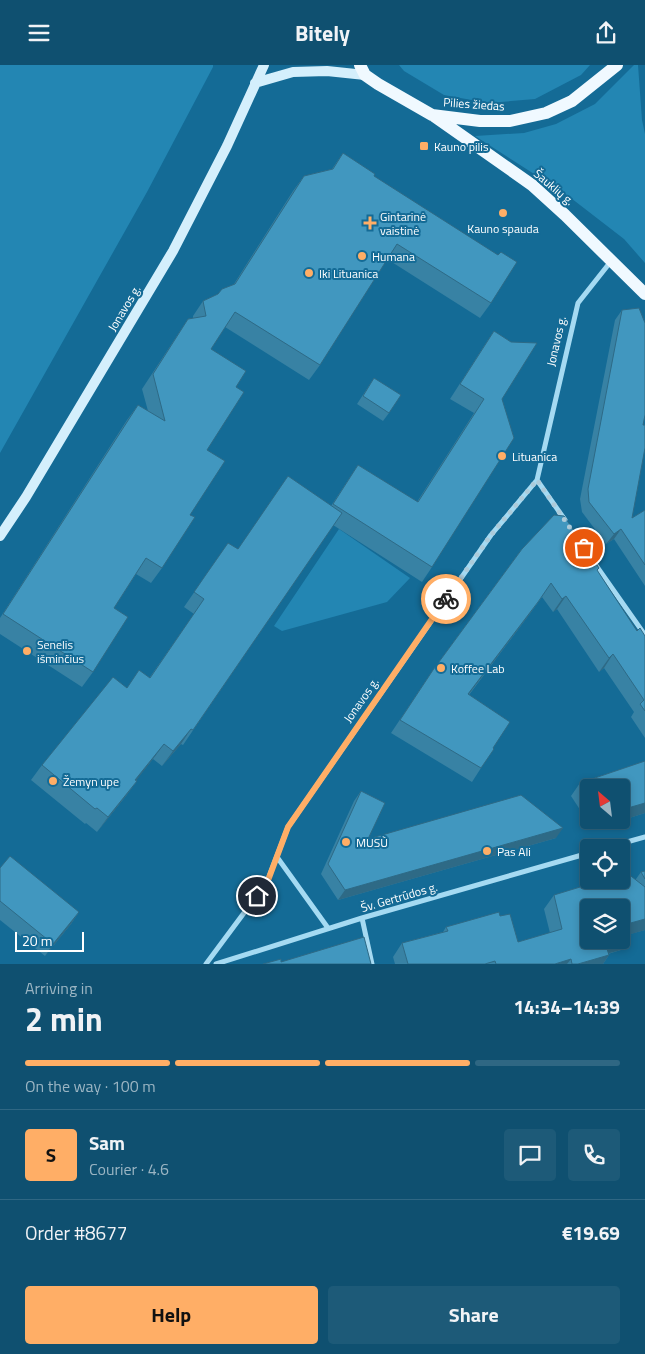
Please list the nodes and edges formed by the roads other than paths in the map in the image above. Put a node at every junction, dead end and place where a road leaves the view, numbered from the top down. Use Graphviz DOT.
graph roads {
  1 [pos="264,65"];
  2 [pos="617,65"];
  3 [pos="363,70"];
  4 [pos="255,83"];
  5 [pos="432,115"];
  6 [pos="612,260"];
  7 [pos="645,294"];
  8 [pos="537,480"];
  9 [pos="570,528"];
  10 [pos="0,536"];
  11 [pos="592,559"];
  12 [pos="645,635"];
  13 [pos="645,837"];
  14 [pos="630,841"];
  15 [pos="580,856"];
  16 [pos="277,857"];
  17 [pos="362,918"];
  18 [pos="328,929"];
  19 [pos="206,964"];
  20 [pos="216,964"];
  21 [pos="372,964"];
  1 -- 4 [label="street, Jonavos g."];
  2 -- 5 [label="main road, Pilies žiedas"];
  3 -- 4 [label="street"];
  3 -- 5 [label="main road, Pilies žiedas"];
  4 -- 10 [label="street, Jonavos g."];
  5 -- 6 [label="main road, Šauklių g."];
  6 -- 7 [label="main road, Šauklių g."];
  6 -- 8 [label="street, Jonavos g."];
  8 -- 9 [label="street"];
  8 -- 16 [label="street, Jonavos g."];
  11 -- 12 [label="street"];
  13 -- 14 [label="street"];
  15 -- 17 [label="street, Šv. Gertrūdos g."];
  16 -- 18 [label="street"];
  16 -- 19 [label="street, Jonavos g."];
  17 -- 18 [label="street, Šv. Gertrūdos g."];
  17 -- 21 [label="street"];
  18 -- 20 [label="street, Šv. Gertrūdos g."];
}
